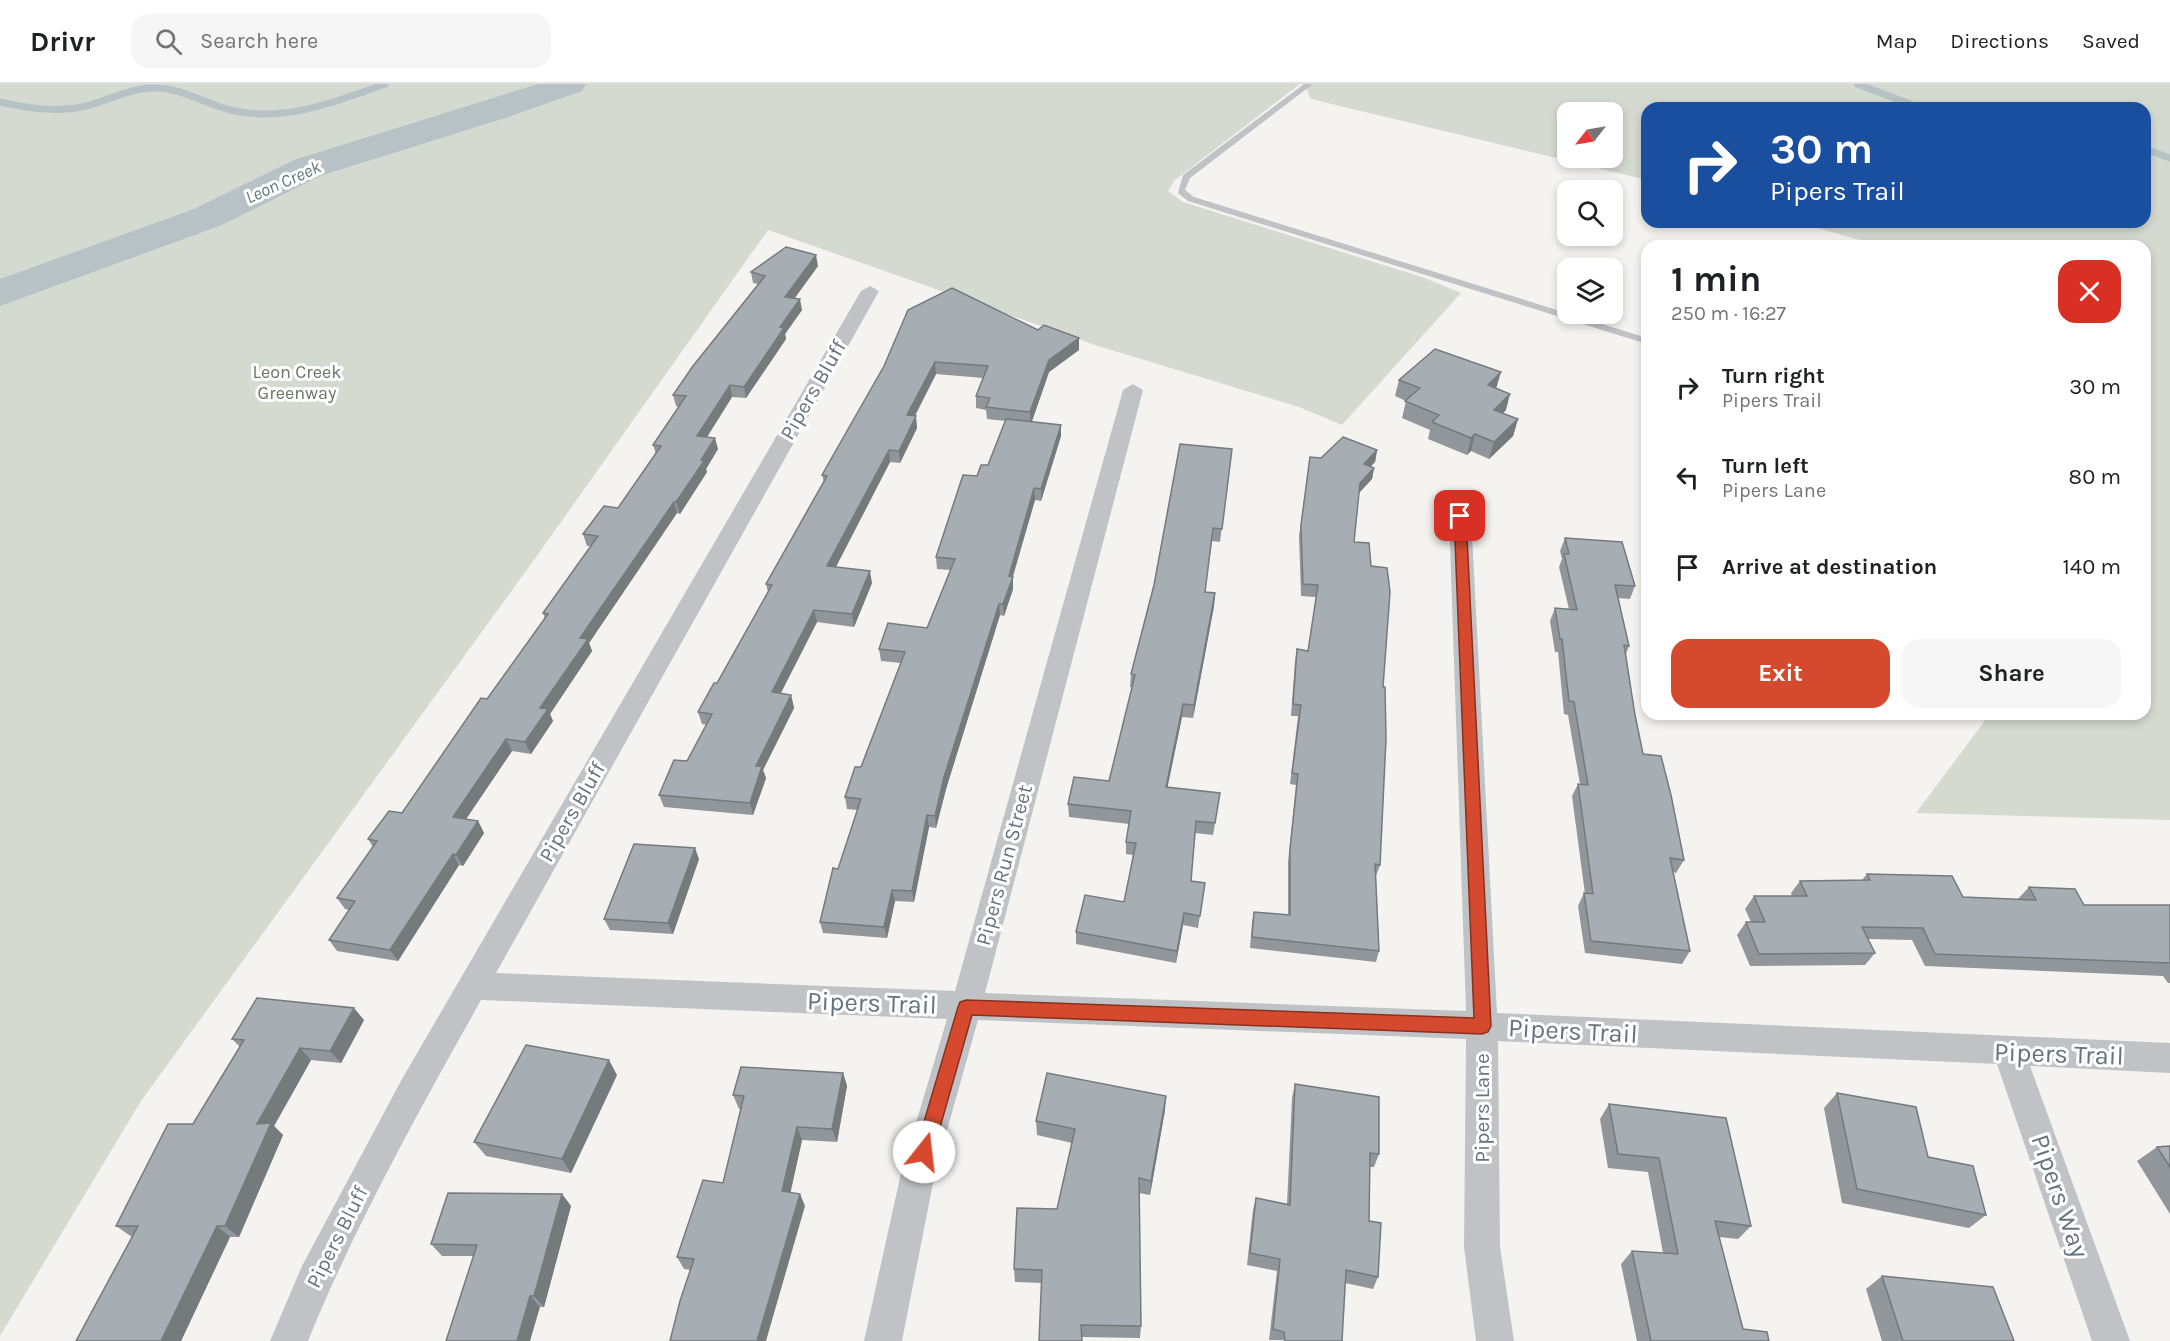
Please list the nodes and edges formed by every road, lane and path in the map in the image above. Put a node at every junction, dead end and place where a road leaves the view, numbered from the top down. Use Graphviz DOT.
graph roads {
  1 [pos="1309,84"];
  2 [pos="870,291"];
  3 [pos="1641,339"];
  4 [pos="1133,390"];
  5 [pos="1460,516"];
  6 [pos="473,986"];
  7 [pos="966,1007"];
  8 [pos="1482,1026"];
  9 [pos="2009,1052"];
  10 [pos="2170,1058"];
  11 [pos="289,1341"];
  12 [pos="883,1341"];
  13 [pos="1495,1341"];
  14 [pos="2112,1341"];
  1 -- 3 [label="lane"];
  2 -- 6 [label="street, Pipers Bluff"];
  4 -- 7 [label="street, Pipers Run Street"];
  5 -- 8 [label="street, Pipers Lane"];
  6 -- 7 [label="street, Pipers Trail"];
  6 -- 11 [label="street, Pipers Bluff"];
  7 -- 8 [label="street, Pipers Trail"];
  7 -- 12 [label="street, Pipers Run Street"];
  8 -- 9 [label="street, Pipers Trail"];
  8 -- 13 [label="street, Pipers Lane"];
  9 -- 10 [label="street, Pipers Trail"];
  9 -- 14 [label="street, Pipers Way"];
}
